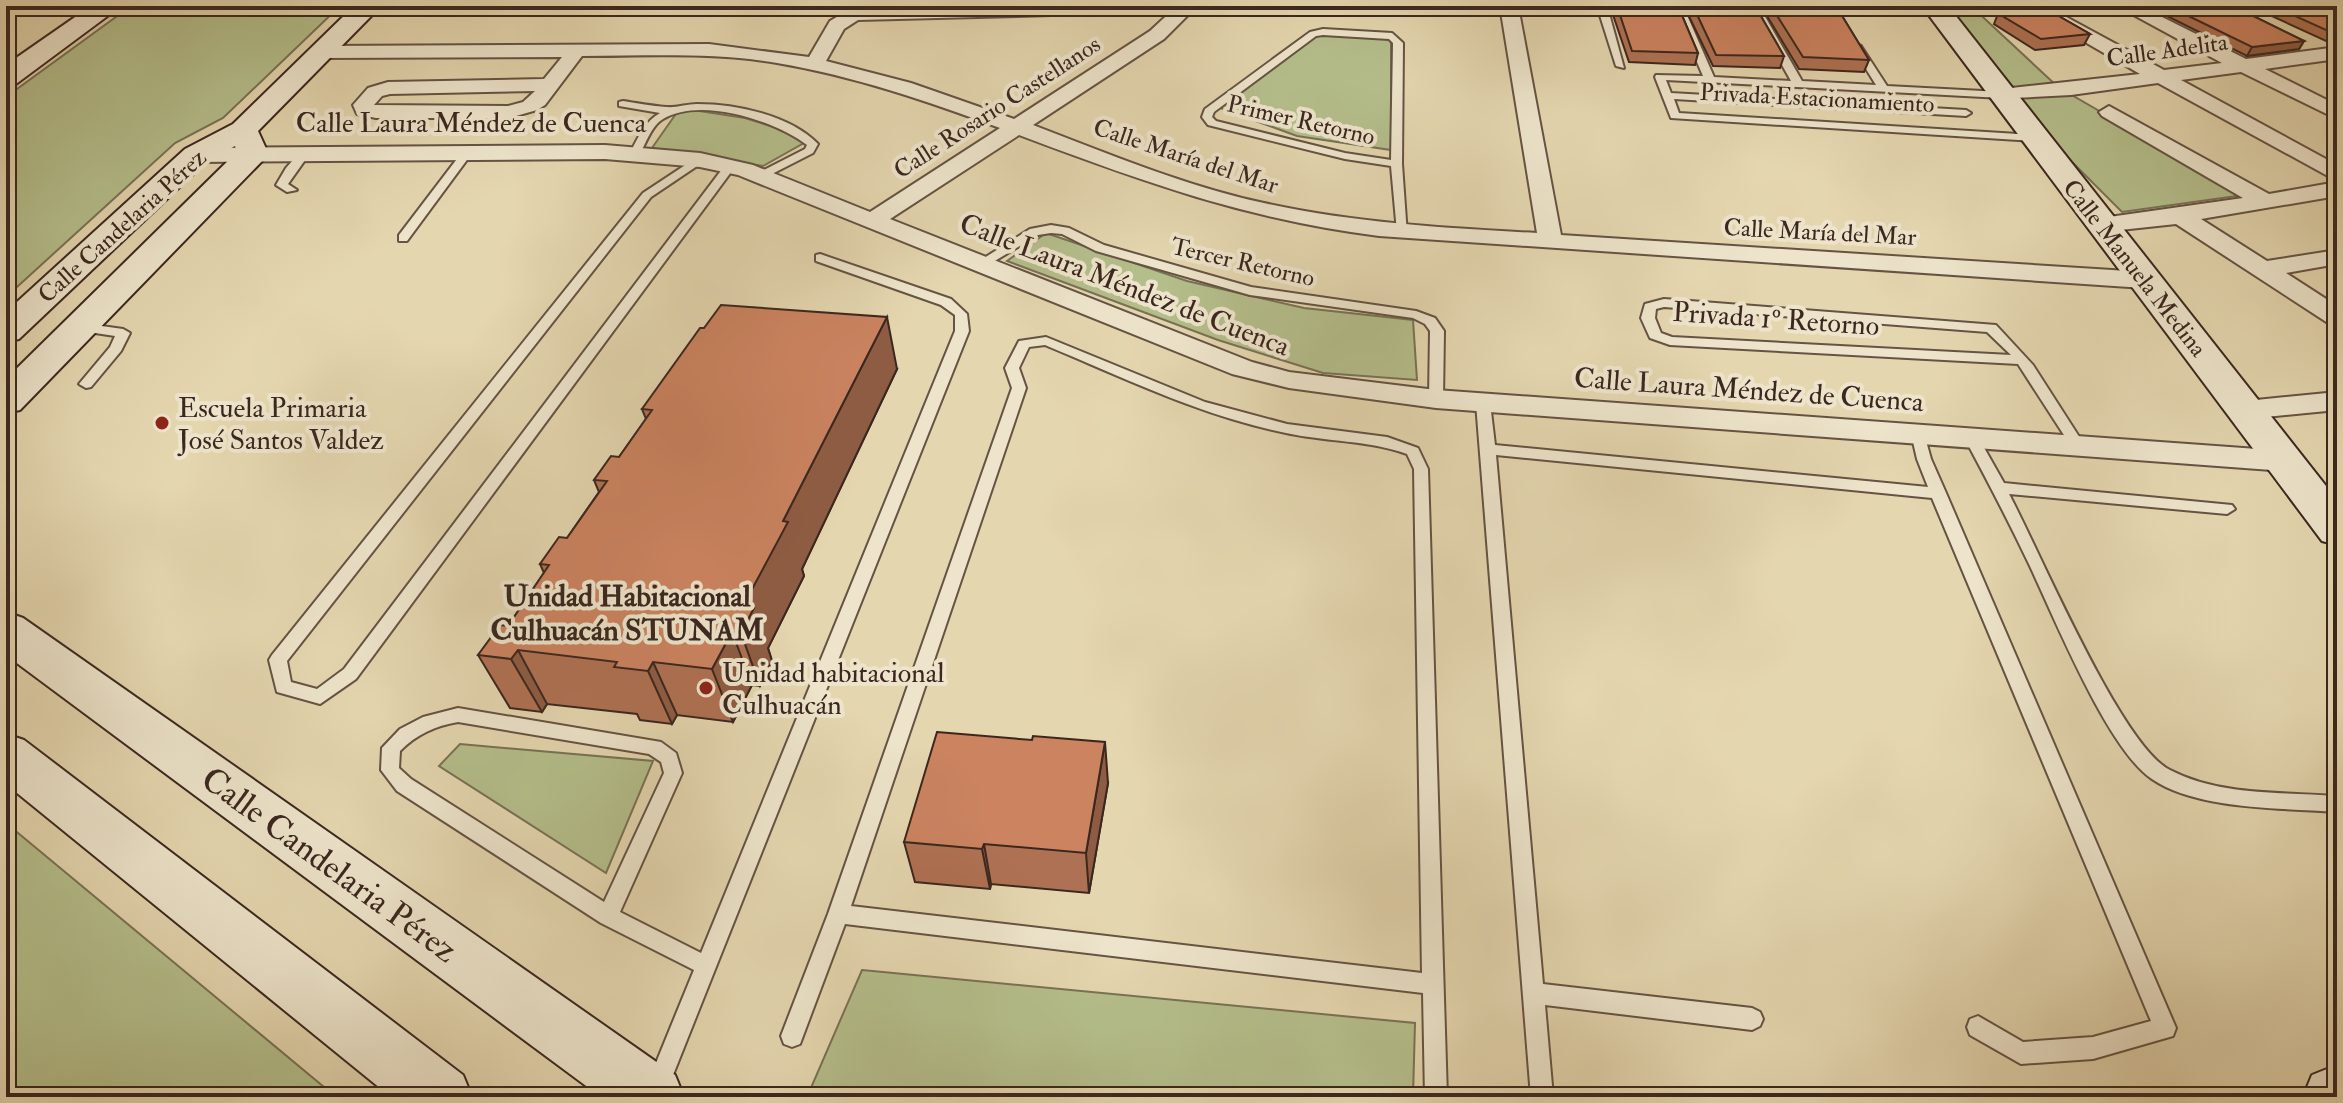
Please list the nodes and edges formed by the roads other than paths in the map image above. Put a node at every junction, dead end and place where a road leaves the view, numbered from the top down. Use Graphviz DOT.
graph roads {
  1 [pos="73,6"];
  2 [pos="108,6"];
  3 [pos="368,6"];
  4 [pos="1066,6"];
  5 [pos="1188,6"];
  6 [pos="1509,6"];
  7 [pos="1602,6"];
  8 [pos="1678,6"];
  9 [pos="1754,6"];
  10 [pos="1935,6"];
  11 [pos="2032,6"];
  12 [pos="2126,6"];
  13 [pos="856,10"];
  14 [pos="1848,33"];
  15 [pos="2301,40"];
  16 [pos="576,51"];
  17 [pos="6,52"];
  18 [pos="320,52"];
  19 [pos="2334,55"];
  20 [pos="815,63"];
  21 [pos="1621,66"];
  22 [pos="2244,66"];
  23 [pos="2161,77"];
  24 [pos="6,78"];
  25 [pos="1710,80"];
  26 [pos="1798,84"];
  27 [pos="550,85"];
  28 [pos="1883,88"];
  29 [pos="1952,92"];
  30 [pos="2002,95"];
  31 [pos="1667,96"];
  32 [pos="623,104"];
  33 [pos="669,111"];
  34 [pos="2109,112"];
  35 [pos="1966,113"];
  36 [pos="2337,113"];
  37 [pos="1014,126"];
  38 [pos="1977,134"];
  39 [pos="2035,138"];
  40 [pos="248,142"];
  41 [pos="305,153"];
  42 [pos="467,153"];
  43 [pos="635,153"];
  44 [pos="700,160"];
  45 [pos="1396,164"];
  46 [pos="730,166"];
  47 [pos="2337,174"];
  48 [pos="760,176"];
  49 [pos="2337,189"];
  50 [pos="291,190"];
  51 [pos="2265,201"];
  52 [pos="2180,216"];
  53 [pos="872,221"];
  54 [pos="2102,225"];
  55 [pos="1403,232"];
  56 [pos="403,238"];
  57 [pos="1550,242"];
  58 [pos="2337,257"];
  59 [pos="820,258"];
  60 [pos="979,265"];
  61 [pos="2264,269"];
  62 [pos="2144,280"];
  63 [pos="2337,317"];
  64 [pos="80,327"];
  65 [pos="6,331"];
  66 [pos="2021,360"];
  67 [pos="86,384"];
  68 [pos="1436,399"];
  69 [pos="6,401"];
  70 [pos="1483,403"];
  71 [pos="2330,407"];
  72 [pos="2246,410"];
  73 [pos="1918,433"];
  74 [pos="1971,437"];
  75 [pos="2078,446"];
  76 [pos="1488,449"];
  77 [pos="2285,461"];
  78 [pos="2000,488"];
  79 [pos="1938,493"];
  80 [pos="2227,509"];
  81 [pos="2337,530"];
  82 [pos="6,630"];
  83 [pos="6,755"];
  84 [pos="2337,804"];
  85 [pos="838,914"];
  86 [pos="608,916"];
  87 [pos="706,966"];
  88 [pos="1433,984"];
  89 [pos="1533,993"];
  90 [pos="1752,1019"];
  91 [pos="1978,1027"];
  92 [pos="792,1036"];
  93 [pos="441,1097"];
  94 [pos="653,1097"];
  95 [pos="1436,1097"];
  96 [pos="1542,1097"];
  1 -- 17 [label="main road"];
  2 -- 24 [label="main road"];
  3 -- 18 [label="main road, Calle Candelaria Pérez"];
  4 -- 13 [label="street"];
  5 -- 37 [label="street, Calle Rosario Castellanos"];
  6 -- 57 [label="street"];
  7 -- 21 [label="lane"];
  8 -- 25 [label="lane"];
  9 -- 26 [label="lane"];
  10 -- 30 [label="main road, Calle Manuela Medina"];
  11 -- 23 [label="street"];
  12 -- 22 [label="street"];
  13 -- 20 [label="street"];
  14 -- 28 [label="lane"];
  15 -- 19 [label="street"];
  16 -- 18 [label="street, Calle María del Mar"];
  16 -- 20 [label="street, Calle María del Mar"];
  16 -- 27 [label="street"];
  18 -- 40 [label="main road, Calle Candelaria Pérez"];
  19 -- 22 [label="street, Calle Adelita"];
  20 -- 37 [label="street, Calle María del Mar"];
  22 -- 23 [label="street, Calle Adelita"];
  22 -- 36 [label="street"];
  23 -- 30 [label="street, Calle Adelita"];
  23 -- 47 [label="street"];
  25 -- 26 [label="lane, Privada Estacionamiento"];
  25 -- 31 [label="lane, Privada Estacionamiento"];
  26 -- 28 [label="lane, Privada Estacionamiento"];
  27 -- 27 [label="street"];
  28 -- 29 [label="lane, Privada Estacionamiento"];
  29 -- 30 [label="lane, Privada Estacionamiento"];
  29 -- 35 [label="lane, Privada Estacionamiento"];
  30 -- 39 [label="main road, Calle Manuela Medina"];
  31 -- 35 [label="lane, Privada Estacionamiento"];
  31 -- 38 [label="lane, Privada Estacionamiento"];
  32 -- 33 [label="lane"];
  33 -- 43 [label="lane"];
  33 -- 48 [label="lane"];
  34 -- 51 [label="street"];
  35 -- 38 [label="lane, Privada Estacionamiento"];
  37 -- 53 [label="street, Calle Rosario Castellanos"];
  37 -- 55 [label="street, Calle María del Mar"];
  38 -- 39 [label="lane, Privada Estacionamiento"];
  39 -- 54 [label="main road, Calle Manuela Medina"];
  40 -- 41 [label="street, Calle Laura Méndez de Cuenca"];
  40 -- 64 [label="main road, Calle Candelaria Pérez"];
  40 -- 65 [label="main road, Calle Candelaria Pérez"];
  41 -- 42 [label="street, Calle Laura Méndez de Cuenca"];
  41 -- 50 [label="lane"];
  42 -- 43 [label="street, Calle Laura Méndez de Cuenca"];
  42 -- 56 [label="lane"];
  43 -- 44 [label="street, Calle Laura Méndez de Cuenca"];
  44 -- 46 [label="street, Calle Laura Méndez de Cuenca"];
  44 -- 46 [label="lane"];
  45 -- 45 [label="lane, Primer Retorno"];
  45 -- 55 [label="lane, Primer Retorno"];
  46 -- 48 [label="street, Calle Laura Méndez de Cuenca"];
  48 -- 53 [label="street, Calle Laura Méndez de Cuenca"];
  49 -- 51 [label="street"];
  51 -- 52 [label="street"];
  52 -- 54 [label="street"];
  52 -- 61 [label="street"];
  53 -- 60 [label="street, Calle Laura Méndez de Cuenca"];
  54 -- 62 [label="main road, Calle Manuela Medina"];
  55 -- 57 [label="street, Calle María del Mar"];
  57 -- 62 [label="street, Calle María del Mar"];
  58 -- 61 [label="street"];
  59 -- 87 [label="lane"];
  60 -- 68 [label="street, Calle Laura Méndez de Cuenca"];
  60 -- 68 [label="lane, Tercer Retorno"];
  61 -- 63 [label="street"];
  62 -- 72 [label="main road, Calle Manuela Medina"];
  64 -- 67 [label="lane"];
  64 -- 69 [label="main road, Calle Candelaria Pérez"];
  66 -- 66 [label="lane, Privada 1º Retorno"];
  66 -- 75 [label="lane, Privada 1º Retorno"];
  68 -- 70 [label="street, Calle Laura Méndez de Cuenca"];
  70 -- 73 [label="street, Calle Laura Méndez de Cuenca"];
  70 -- 76 [label="lane"];
  71 -- 72 [label="street"];
  72 -- 77 [label="main road, Calle Manuela Medina"];
  73 -- 74 [label="street, Calle Laura Méndez de Cuenca"];
  73 -- 79 [label="lane"];
  74 -- 75 [label="street, Calle Laura Méndez de Cuenca"];
  74 -- 78 [label="lane"];
  75 -- 77 [label="street, Calle Laura Méndez de Cuenca"];
  76 -- 79 [label="lane"];
  76 -- 89 [label="lane"];
  77 -- 81 [label="main road, Calle Manuela Medina"];
  78 -- 80 [label="lane"];
  78 -- 84 [label="lane"];
  79 -- 91 [label="lane"];
  82 -- 94 [label="main road, Calle Candelaria Pérez"];
  83 -- 93 [label="main road"];
  85 -- 88 [label="lane"];
  85 -- 88 [label="lane"];
  85 -- 92 [label="lane"];
  86 -- 86 [label="lane"];
  86 -- 87 [label="lane"];
  87 -- 94 [label="lane"];
  88 -- 95 [label="lane"];
  89 -- 90 [label="lane"];
  89 -- 96 [label="lane"];
}
